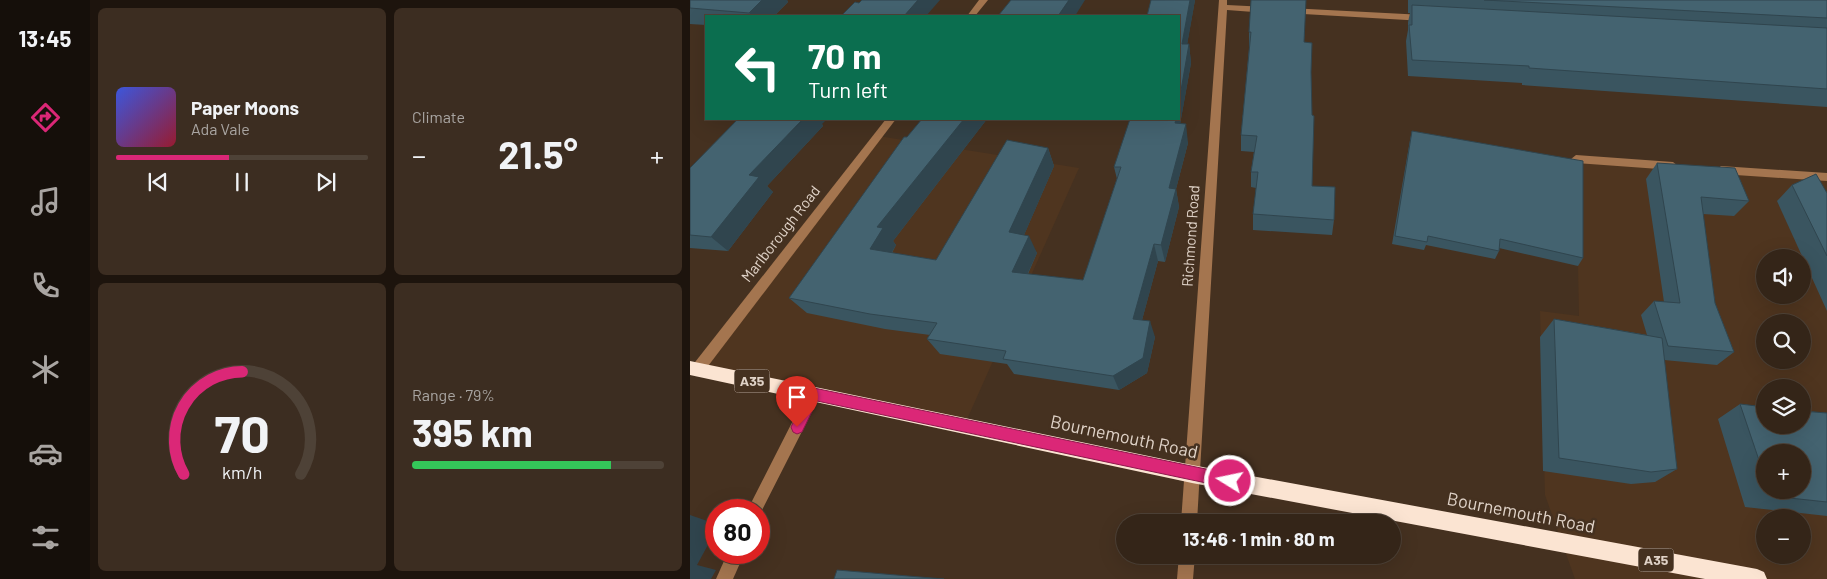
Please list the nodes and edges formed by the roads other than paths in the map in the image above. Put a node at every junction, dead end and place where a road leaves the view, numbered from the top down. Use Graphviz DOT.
graph roads {
  1 [pos="984,0"];
  2 [pos="1222,4"];
  3 [pos="972,15"];
  4 [pos="1430,18"];
  5 [pos="890,120"];
  6 [pos="1576,159"];
  7 [pos="1683,167"];
  8 [pos="1712,169"];
  9 [pos="1827,177"];
  10 [pos="694,369"];
  11 [pos="814,394"];
  12 [pos="1192,474"];
  13 [pos="761,499"];
  14 [pos="1190,514"];
  15 [pos="731,564"];
  16 [pos="1186,564"];
  17 [pos="724,579"];
  18 [pos="1185,579"];
  19 [pos="1757,579"];
  1 -- 3 [label="street"];
  2 -- 4 [label="street"];
  2 -- 12 [label="street, Richmond Road"];
  5 -- 10 [label="street, Marlborough Road"];
  6 -- 7 [label="street"];
  8 -- 9 [label="street"];
  10 -- 11 [label="highway, Bournemouth Road / A35"];
  11 -- 12 [label="highway, Bournemouth Road / A35"];
  11 -- 13 [label="street"];
  12 -- 14 [label="street, Richmond Road"];
  12 -- 19 [label="highway, Bournemouth Road / A35"];
  15 -- 17 [label="street"];
  16 -- 18 [label="street"];
}
